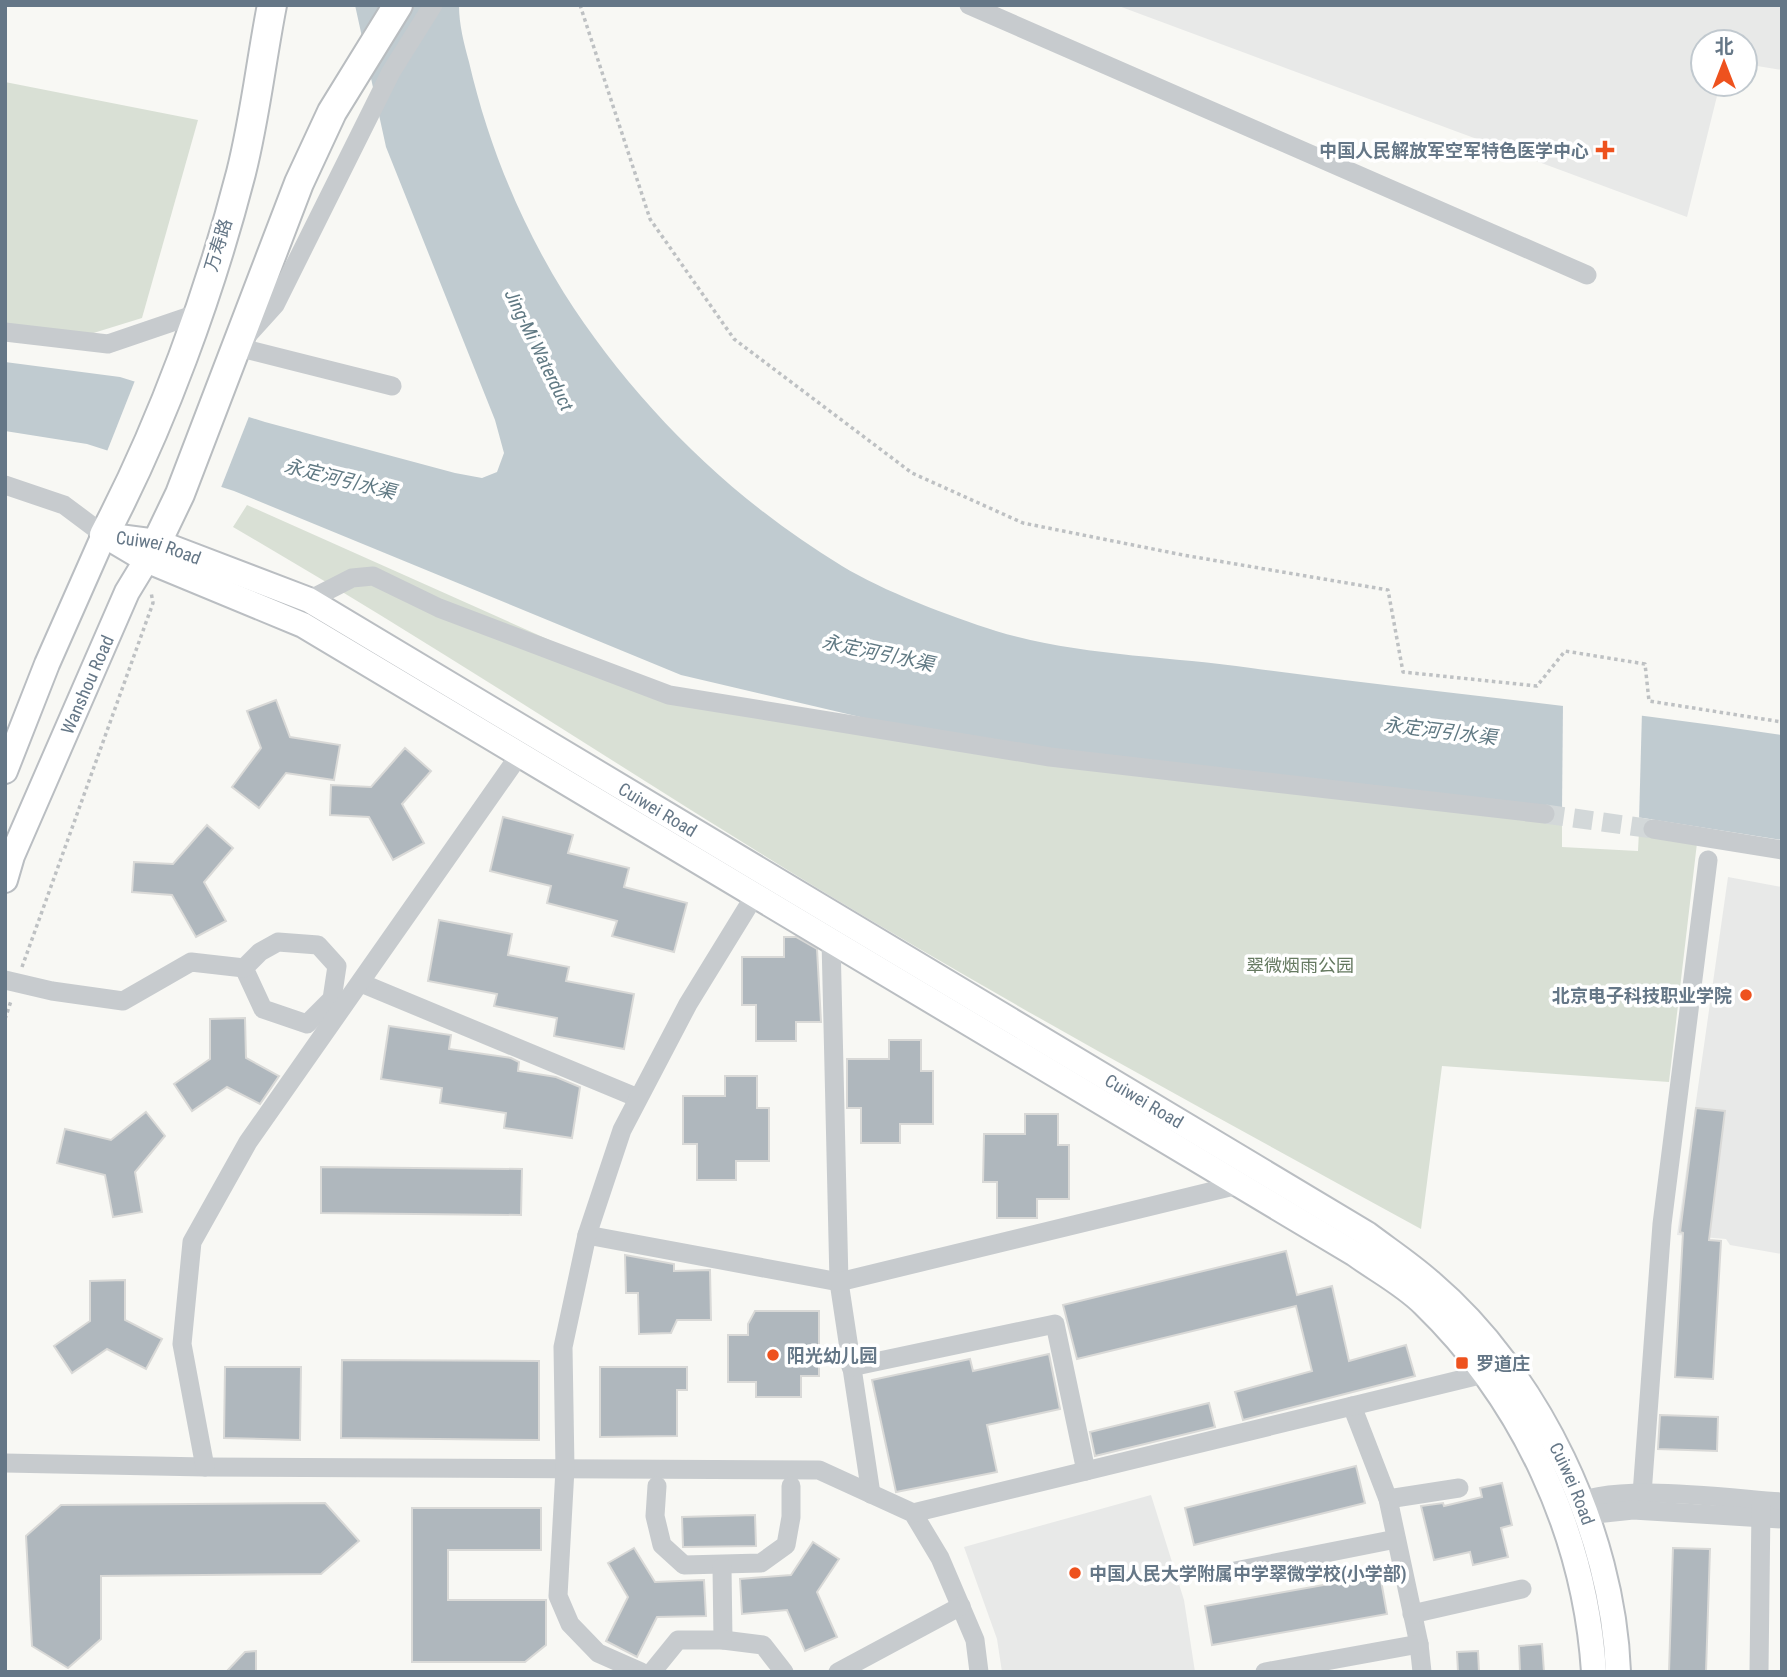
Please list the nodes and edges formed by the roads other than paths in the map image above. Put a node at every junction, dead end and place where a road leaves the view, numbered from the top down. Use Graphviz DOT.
graph roads {
  1 [pos="398,5"];
  2 [pos="433,5"];
  3 [pos="969,5"];
  4 [pos="272,6"];
  5 [pos="1587,275"];
  6 [pos="196,314"];
  7 [pos="5,332"];
  8 [pos="237,346"];
  9 [pos="392,386"];
  10 [pos="5,485"];
  11 [pos="104,535"];
  12 [pos="151,551"];
  13 [pos="309,600"];
  14 [pos="520,754"];
  15 [pos="5,771"];
  16 [pos="1545,814"];
  17 [pos="1653,828"];
  18 [pos="1782,850"];
  19 [pos="1708,860"];
  20 [pos="5,880"];
  21 [pos="755,895"];
  22 [pos="831,940"];
  23 [pos="243,968"];
  24 [pos="11,982"];
  25 [pos="361,983"];
  26 [pos="638,1098"];
  27 [pos="1238,1185"];
  28 [pos="587,1235"];
  29 [pos="839,1282"];
  30 [pos="851,1367"];
  31 [pos="1484,1374"];
  32 [pos="1352,1406"];
  33 [pos="5,1463"];
  34 [pos="205,1467"];
  35 [pos="565,1469"];
  36 [pos="1086,1471"];
  37 [pos="657,1486"];
  38 [pos="791,1486"];
  39 [pos="1459,1488"];
  40 [pos="871,1494"];
  41 [pos="1642,1494"];
  42 [pos="1388,1499"];
  43 [pos="1782,1502"];
  44 [pos="1576,1509"];
  45 [pos="1760,1510"];
  46 [pos="914,1513"];
  47 [pos="1782,1519"];
  48 [pos="1396,1539"];
  49 [pos="722,1567"];
  50 [pos="1235,1571"];
  51 [pos="1522,1589"];
  52 [pos="961,1606"];
  53 [pos="1412,1614"];
  54 [pos="723,1640"];
  55 [pos="1419,1644"];
  56 [pos="641,1672"];
  57 [pos="652,1672"];
  58 [pos="784,1672"];
  59 [pos="838,1672"];
  60 [pos="979,1672"];
  61 [pos="1265,1672"];
  62 [pos="1422,1672"];
  63 [pos="1594,1672"];
  64 [pos="1618,1672"];
  65 [pos="1759,1672"];
  1 -- 8 [label="highway"];
  2 -- 8 [label="street"];
  3 -- 5 [label="street"];
  4 -- 6 [label="highway, 万寿路"];
  6 -- 7 [label="street"];
  6 -- 11 [label="highway, 万寿路"];
  8 -- 9 [label="street"];
  8 -- 12 [label="highway, Wanshou Road"];
  10 -- 11 [label="street"];
  11 -- 12 [label="main road, Cuiwei Road"];
  11 -- 15 [label="main road"];
  12 -- 13 [label="main road, Cuiwei Road"];
  12 -- 14 [label="main road, Cuiwei Road"];
  12 -- 20 [label="main road, Wanshou Road"];
  13 -- 16 [label="street"];
  13 -- 44 [label="main road, Cuiwei Road"];
  14 -- 21 [label="main road, Cuiwei Road"];
  14 -- 25 [label="street"];
  17 -- 18 [label="street"];
  19 -- 41 [label="street"];
  21 -- 22 [label="main road, Cuiwei Road"];
  21 -- 26 [label="street"];
  22 -- 27 [label="main road, Cuiwei Road"];
  22 -- 29 [label="street"];
  23 -- 23 [label="street"];
  23 -- 24 [label="street"];
  25 -- 26 [label="street"];
  25 -- 34 [label="street"];
  26 -- 28 [label="street"];
  27 -- 29 [label="street"];
  27 -- 31 [label="main road, Cuiwei Road"];
  28 -- 29 [label="street"];
  28 -- 35 [label="street"];
  29 -- 30 [label="street"];
  30 -- 36 [label="street"];
  30 -- 40 [label="street"];
  31 -- 32 [label="street"];
  31 -- 44 [label="main road, Cuiwei Road"];
  32 -- 36 [label="street"];
  32 -- 42 [label="street"];
  33 -- 34 [label="street"];
  34 -- 35 [label="street"];
  35 -- 40 [label="street"];
  35 -- 56 [label="street"];
  36 -- 46 [label="street"];
  37 -- 49 [label="street"];
  38 -- 49 [label="street"];
  39 -- 42 [label="street"];
  40 -- 46 [label="street"];
  41 -- 44 [label="street"];
  41 -- 45 [label="street"];
  42 -- 48 [label="street"];
  43 -- 45 [label="street"];
  44 -- 45 [label="street"];
  44 -- 63 [label="main road, Cuiwei Road"];
  44 -- 64 [label="main road, Cuiwei Road"];
  45 -- 47 [label="street"];
  45 -- 65 [label="street"];
  46 -- 52 [label="street"];
  48 -- 50 [label="street"];
  48 -- 53 [label="street"];
  49 -- 54 [label="street"];
  51 -- 53 [label="street"];
  52 -- 59 [label="street"];
  52 -- 60 [label="street"];
  53 -- 55 [label="street"];
  54 -- 57 [label="street"];
  54 -- 58 [label="street"];
  55 -- 61 [label="street"];
  55 -- 62 [label="street"];
}
